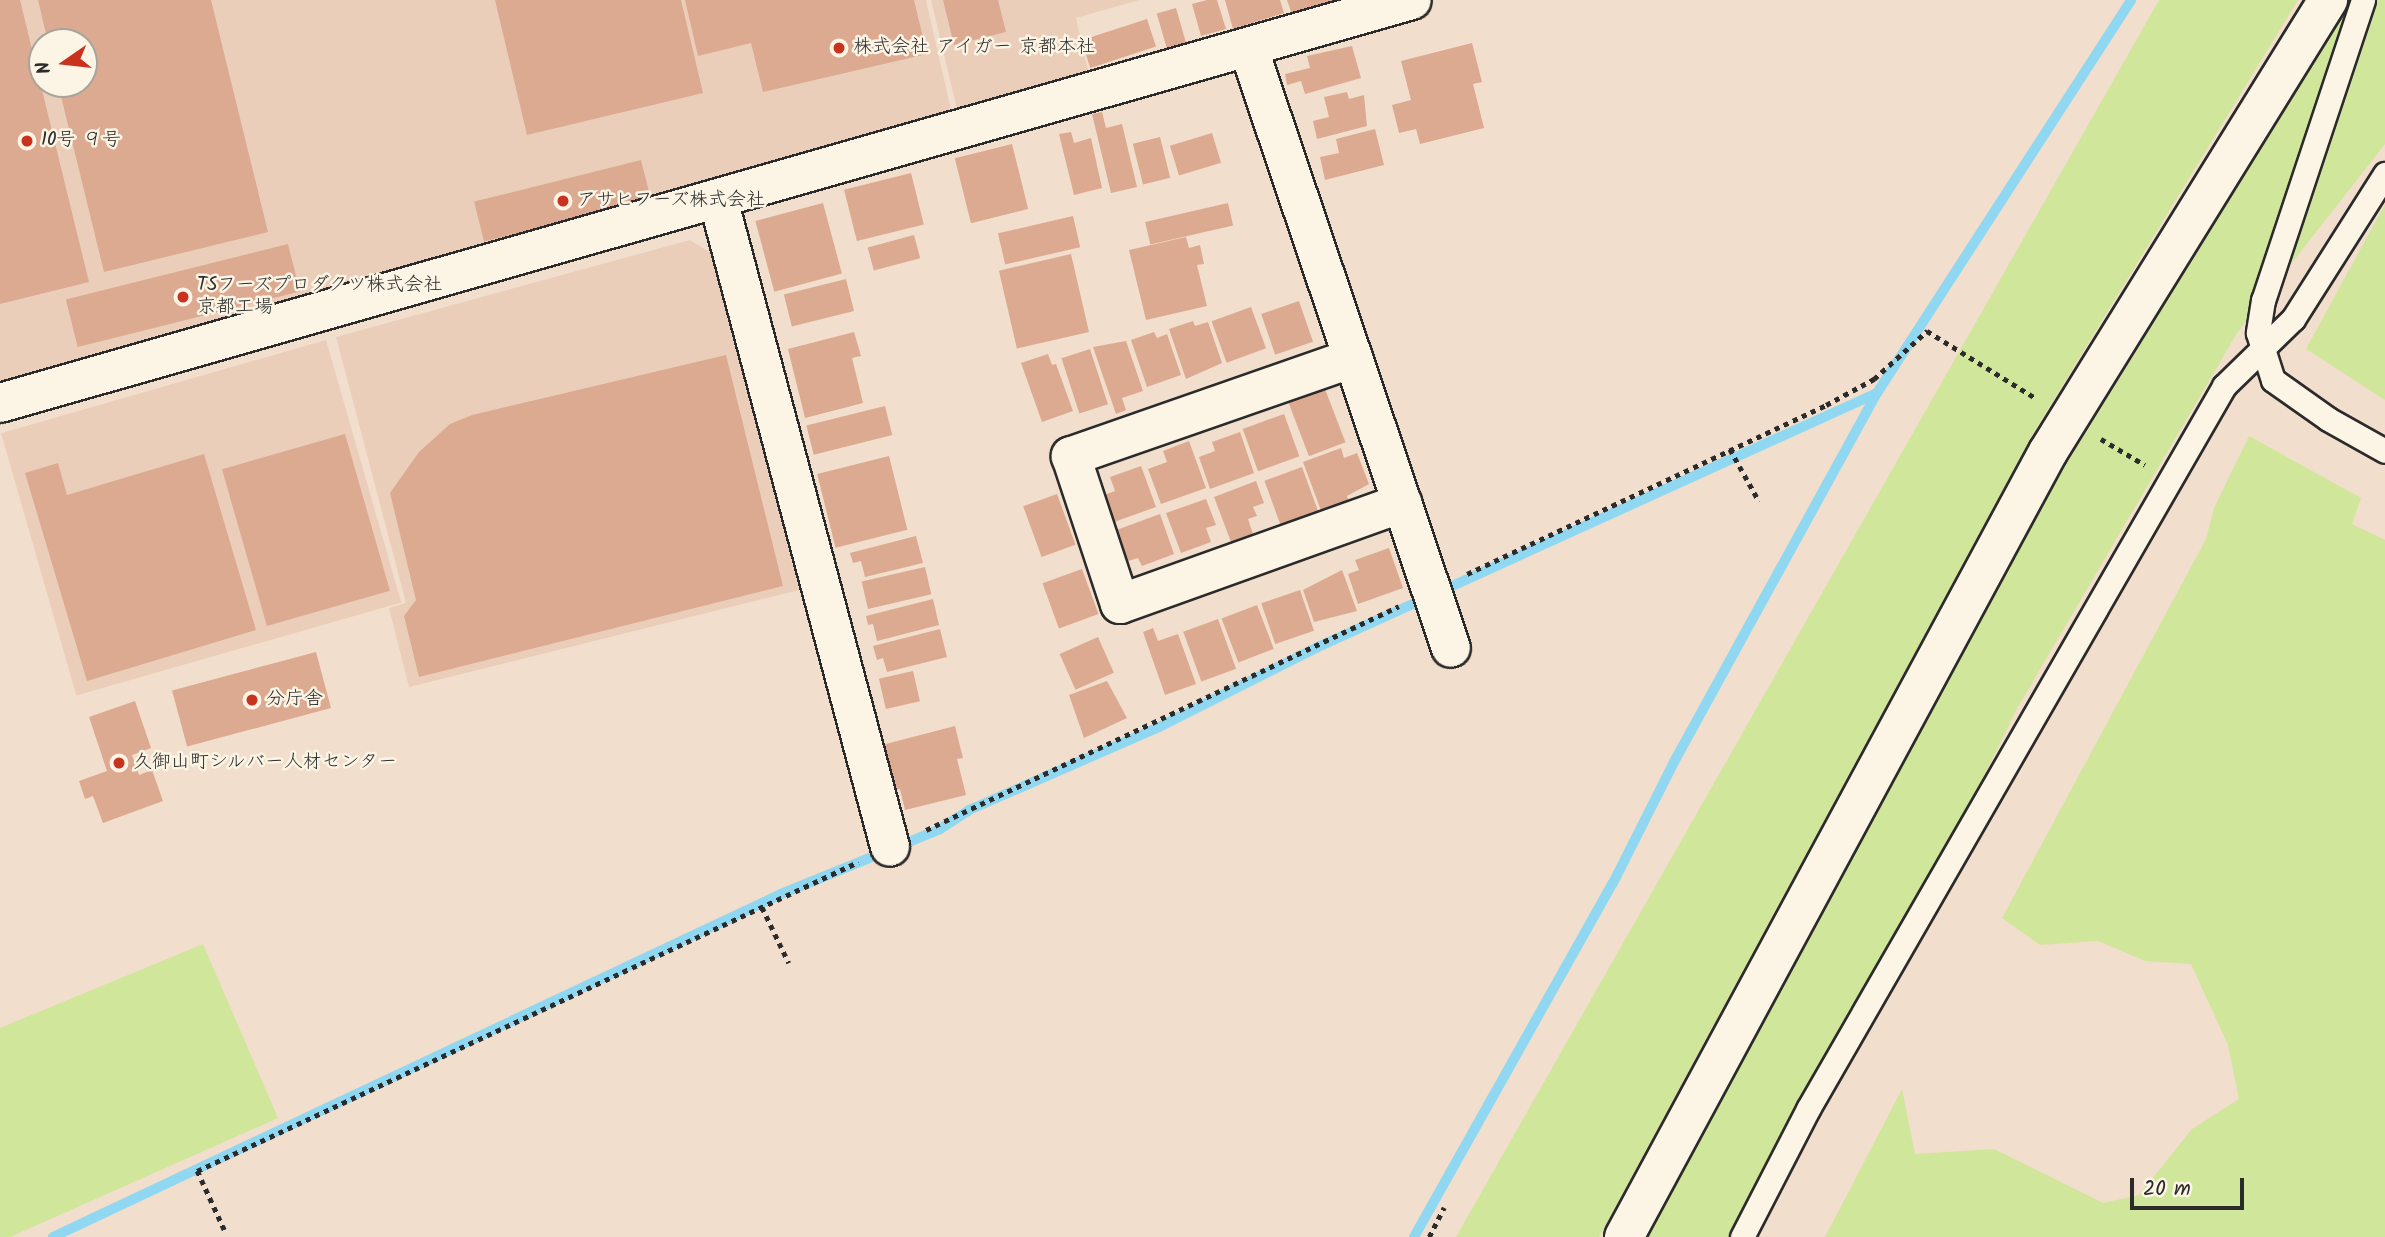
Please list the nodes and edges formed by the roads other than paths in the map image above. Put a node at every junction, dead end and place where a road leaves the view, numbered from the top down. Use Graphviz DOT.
graph roads {
  1 [pos="1412,0"];
  2 [pos="2328,0"];
  3 [pos="2363,0"];
  4 [pos="1248,47"];
  5 [pos="2385,174"];
  6 [pos="718,199"];
  7 [pos="2263,347"];
  8 [pos="1353,358"];
  9 [pos="0,403"];
  10 [pos="2385,451"];
  11 [pos="1402,503"];
  12 [pos="1451,648"];
  13 [pos="890,847"];
  14 [pos="1623,1237"];
  15 [pos="1742,1237"];
  1 -- 4 [label="street"];
  2 -- 14 [label="street"];
  3 -- 7 [label="lane"];
  4 -- 6 [label="street"];
  4 -- 8 [label="street"];
  5 -- 7 [label="lane"];
  6 -- 9 [label="street"];
  6 -- 13 [label="street"];
  7 -- 10 [label="lane"];
  7 -- 15 [label="lane"];
  8 -- 11 [label="street"];
  8 -- 11 [label="street"];
  11 -- 12 [label="street"];
}
